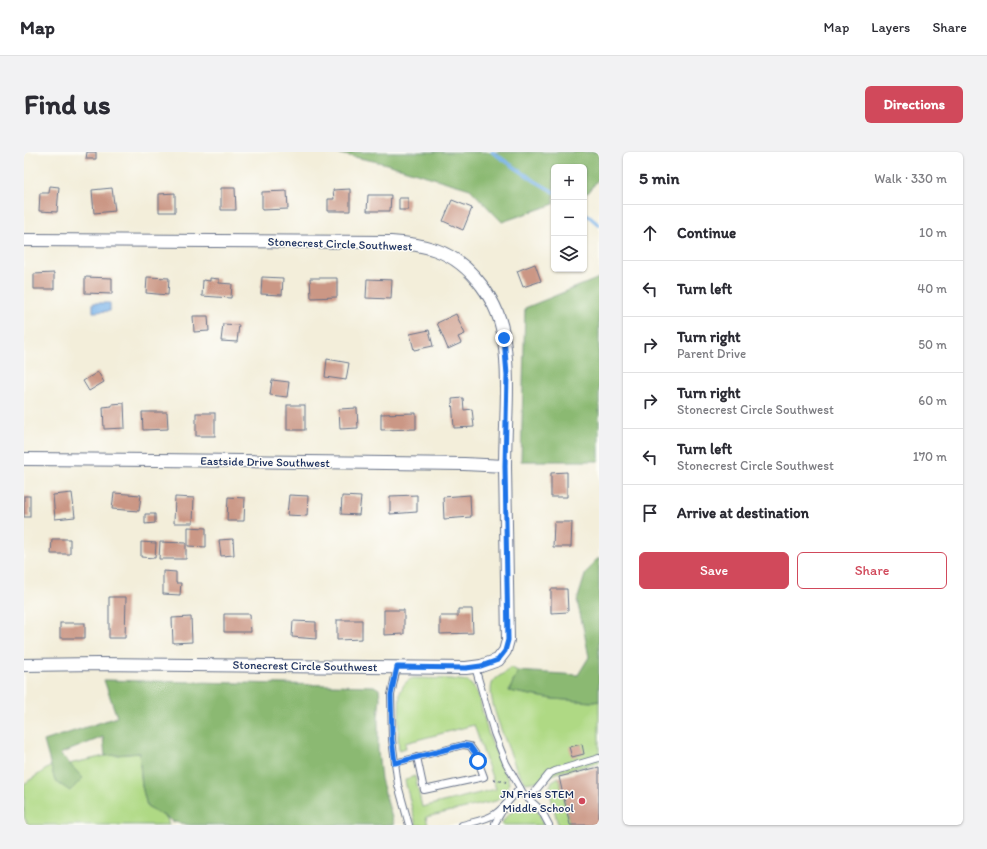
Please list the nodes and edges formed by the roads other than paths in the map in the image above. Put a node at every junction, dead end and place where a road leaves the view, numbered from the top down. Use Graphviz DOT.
graph roads {
  1 [pos="24,240"];
  2 [pos="24,459"];
  3 [pos="505,466"];
  4 [pos="24,665"];
  5 [pos="397,667"];
  6 [pos="475,667"];
  7 [pos="417,758"];
  8 [pos="599,758"];
  9 [pos="395,763"];
  10 [pos="520,788"];
  11 [pos="527,798"];
  12 [pos="505,806"];
  13 [pos="409,825"];
  14 [pos="462,825"];
  15 [pos="495,825"];
  16 [pos="549,825"];
  1 -- 3 [label="street, Stonecrest Circle Southwest"];
  2 -- 3 [label="street, Eastside Drive Southwest"];
  3 -- 6 [label="street, Stonecrest Circle Southwest"];
  4 -- 5 [label="street, Stonecrest Circle Southwest"];
  5 -- 6 [label="street, Stonecrest Circle Southwest"];
  5 -- 9 [label="lane"];
  6 -- 10 [label="lane"];
  7 -- 7 [label="lane"];
  7 -- 9 [label="lane"];
  8 -- 11 [label="lane"];
  9 -- 13 [label="lane"];
  10 -- 11 [label="lane"];
  10 -- 12 [label="lane"];
  11 -- 16 [label="lane"];
  12 -- 14 [label="lane"];
  12 -- 15 [label="lane"];
}
